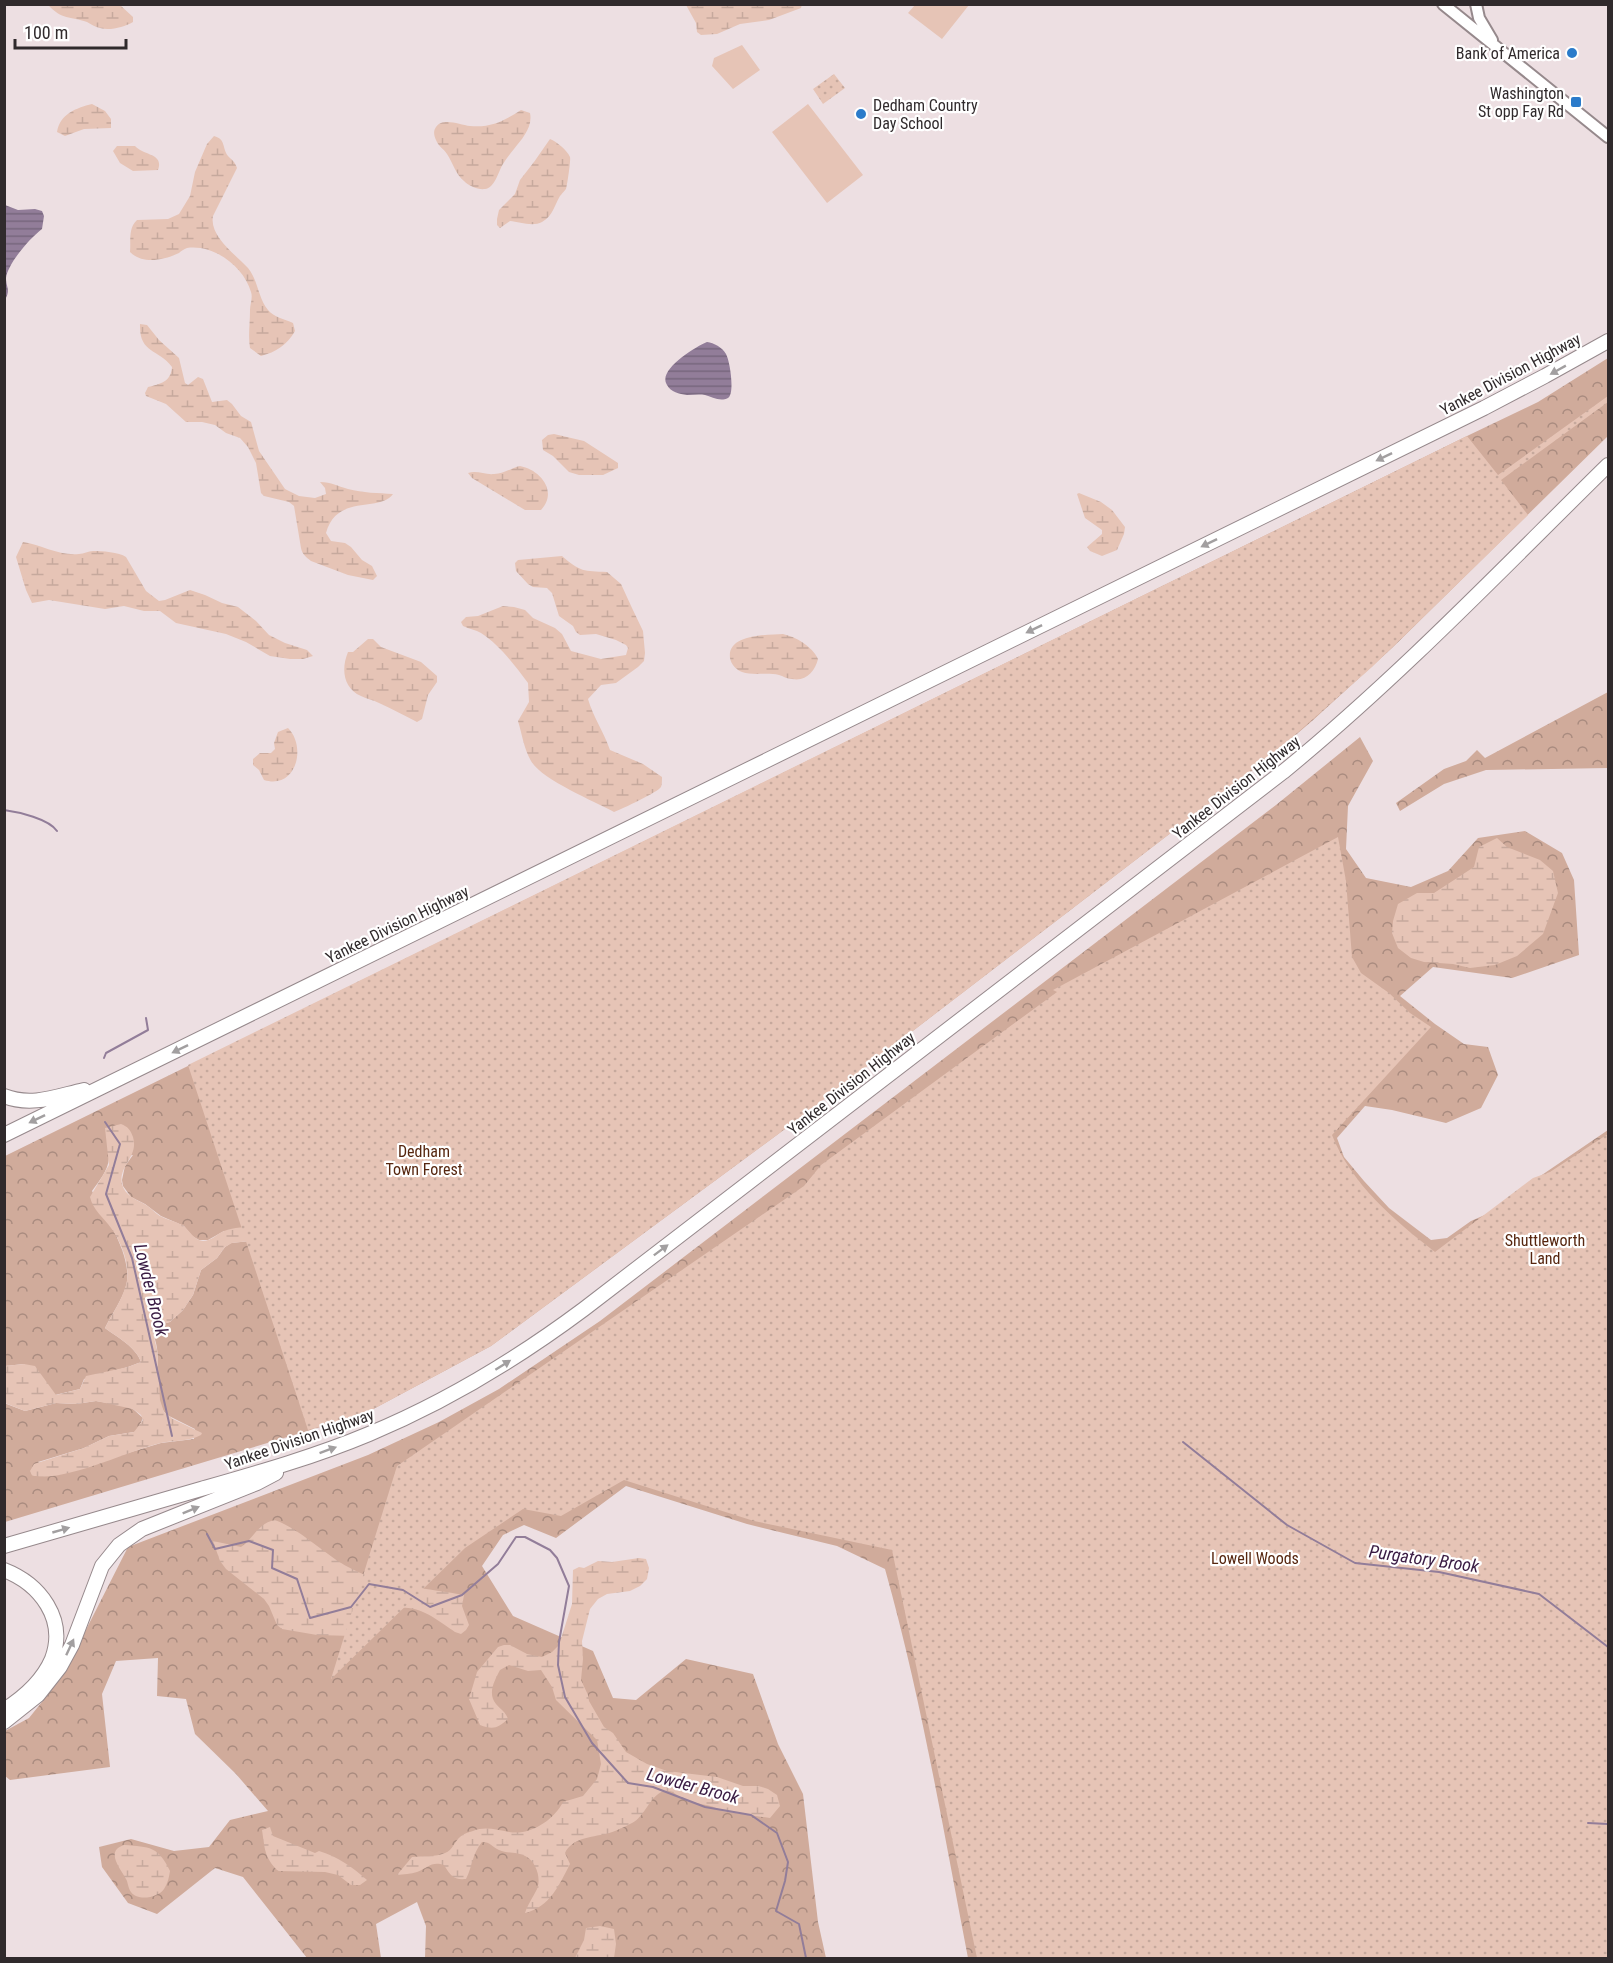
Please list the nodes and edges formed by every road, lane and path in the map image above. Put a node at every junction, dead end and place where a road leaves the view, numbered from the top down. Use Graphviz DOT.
graph roads {
  1 [pos="1476,4"];
  2 [pos="1449,6"];
  3 [pos="1498,50"];
  4 [pos="1608,136"];
  5 [pos="1608,340"];
  6 [pos="1608,465"];
  7 [pos="106,1085"];
  8 [pos="4,1096"];
  9 [pos="4,1135"];
  10 [pos="305,1458"];
  11 [pos="4,1546"];
  12 [pos="4,1570"];
  13 [pos="4,1710"];
  14 [pos="4,1722"];
  1 -- 3 [label="main road"];
  2 -- 3 [label="main road"];
  3 -- 4 [label="main road"];
  5 -- 7 [label="highway, Yankee Division Highway, one-way"];
  10 -- 6 [label="highway, Yankee Division Highway, one-way"];
  7 -- 8 [label="highway"];
  7 -- 9 [label="highway, Yankee Division Highway, one-way"];
  11 -- 10 [label="highway, Yankee Division Highway, one-way"];
  14 -- 10 [label="highway, one-way"];
  12 -- 13 [label="highway"];
}
